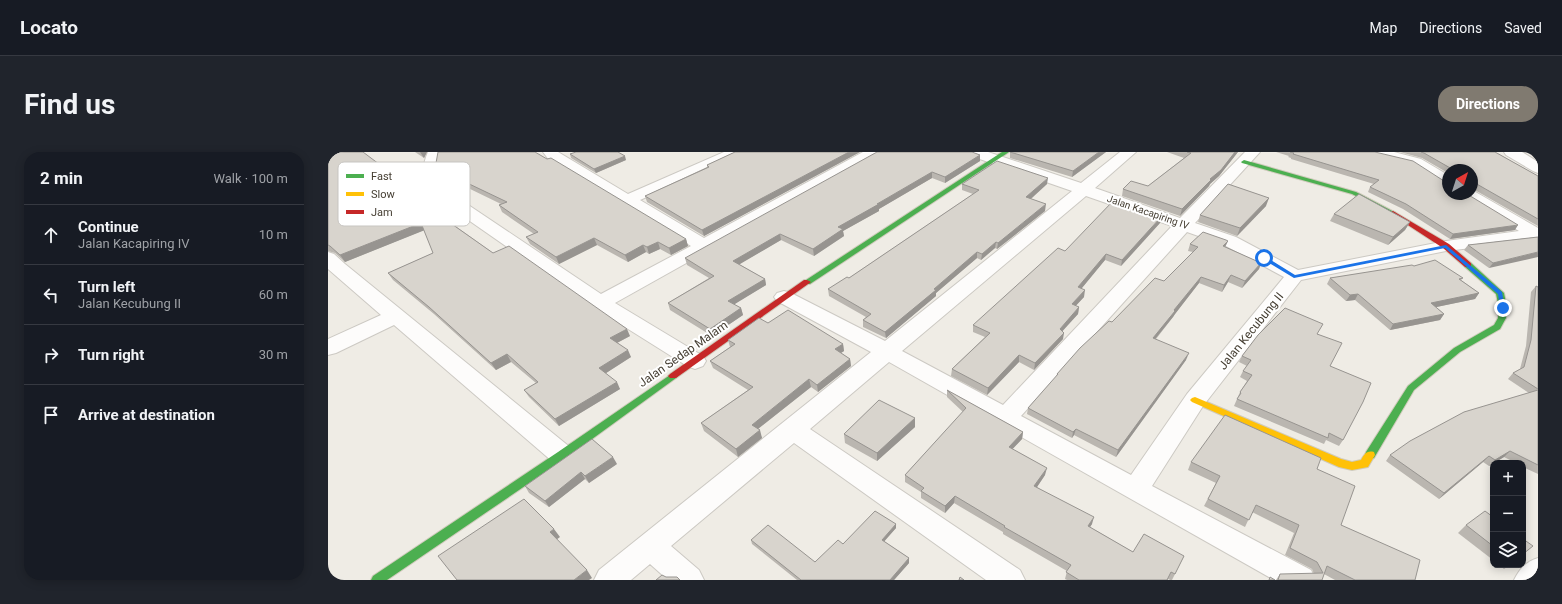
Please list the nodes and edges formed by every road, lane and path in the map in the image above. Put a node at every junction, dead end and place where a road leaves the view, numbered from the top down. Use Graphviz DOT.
graph roads {
  1 [pos="435,152"];
  2 [pos="550,152"];
  3 [pos="736,152"];
  4 [pos="874,152"];
  5 [pos="973,152"];
  6 [pos="1129,152"];
  7 [pos="1376,152"];
  8 [pos="1511,152"];
  9 [pos="1001,156"];
  10 [pos="1248,157"];
  11 [pos="433,162"];
  12 [pos="1538,168"];
  13 [pos="1442,178"];
  14 [pos="1083,190"];
  15 [pos="1478,199"];
  16 [pos="627,200"];
  17 [pos="470,214"];
  18 [pos="1184,224"];
  19 [pos="1538,234"];
  20 [pos="704,246"];
  21 [pos="1446,246"];
  22 [pos="331,266"];
  23 [pos="1294,276"];
  24 [pos="784,297"];
  25 [pos="600,303"];
  26 [pos="396,316"];
  27 [pos="328,348"];
  28 [pos="886,352"];
  29 [pos="695,361"];
  30 [pos="1195,400"];
  31 [pos="1005,418"];
  32 [pos="794,430"];
  33 [pos="562,455"];
  34 [pos="1135,490"];
  35 [pos="651,546"];
  36 [pos="1538,571"];
  37 [pos="377,580"];
  38 [pos="609,580"];
  39 [pos="689,580"];
  40 [pos="1010,580"];
  41 [pos="1301,580"];
  42 [pos="1529,580"];
  1 -- 11 [label="street"];
  2 -- 16 [label="street"];
  3 -- 16 [label="street"];
  4 -- 20 [label="street"];
  5 -- 9 [label="street, Jalan Kacapiring IV"];
  6 -- 14 [label="street"];
  7 -- 13 [label="street"];
  8 -- 12 [label="street"];
  9 -- 14 [label="street, Jalan Kacapiring IV"];
  9 -- 24 [label="street, Jalan Sedap Malam"];
  10 -- 18 [label="street"];
  10 -- 21 [label="street"];
  14 -- 18 [label="street, Jalan Kacapiring IV"];
  14 -- 28 [label="street"];
  15 -- 19 [label="street"];
  16 -- 20 [label="street"];
  17 -- 25 [label="street"];
  18 -- 23 [label="street, Jalan Kacapiring IV"];
  18 -- 31 [label="street"];
  19 -- 21 [label="street"];
  20 -- 25 [label="street"];
  21 -- 23 [label="street"];
  21 -- 30 [label="street"];
  22 -- 26 [label="street"];
  23 -- 30 [label="street, Jalan Kecubung II"];
  24 -- 28 [label="street"];
  24 -- 29 [label="street, Jalan Sedap Malam"];
  25 -- 29 [label="street"];
  26 -- 27 [label="street"];
  26 -- 33 [label="street"];
  28 -- 31 [label="street"];
  28 -- 32 [label="street"];
  29 -- 33 [label="street, Jalan Sedap Malam"];
  30 -- 34 [label="street, Jalan Kecubung II"];
  31 -- 34 [label="street"];
  32 -- 35 [label="street"];
  32 -- 40 [label="street"];
  33 -- 37 [label="street, Jalan Sedap Malam"];
  34 -- 41 [label="street"];
  35 -- 38 [label="street"];
  35 -- 39 [label="street"];
  36 -- 42 [label="street"];
}
